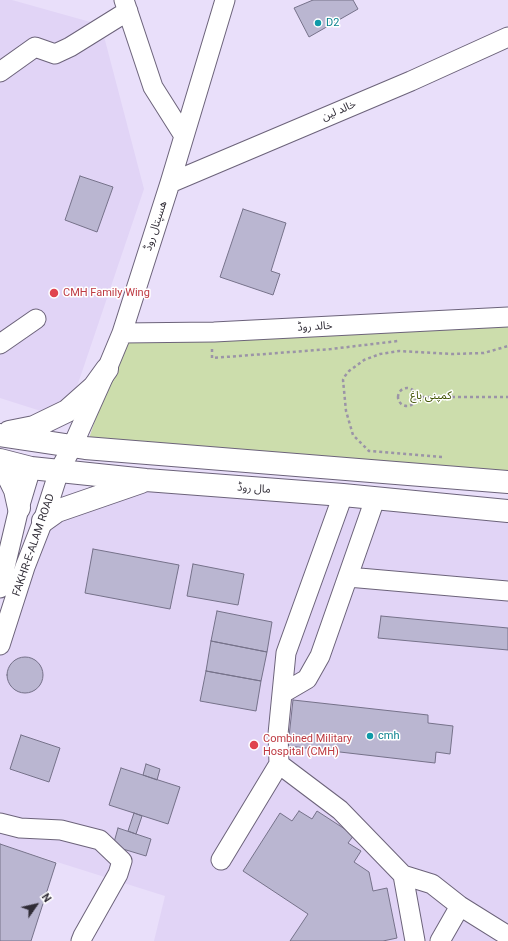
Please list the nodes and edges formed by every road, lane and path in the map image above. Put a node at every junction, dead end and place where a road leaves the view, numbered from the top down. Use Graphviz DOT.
graph roads {
  1 [pos="225,0"];
  2 [pos="126,5"];
  3 [pos="508,37"];
  4 [pos="0,72"];
  5 [pos="184,136"];
  6 [pos="170,183"];
  7 [pos="508,317"];
  8 [pos="36,319"];
  9 [pos="122,332"];
  10 [pos="214,332"];
  11 [pos="398,341"];
  12 [pos="0,344"];
  13 [pos="508,346"];
  14 [pos="107,369"];
  15 [pos="416,397"];
  16 [pos="508,397"];
  17 [pos="0,434"];
  18 [pos="72,447"];
  19 [pos="446,457"];
  20 [pos="0,460"];
  21 [pos="0,465"];
  22 [pos="32,468"];
  23 [pos="59,472"];
  24 [pos="146,480"];
  25 [pos="508,482"];
  26 [pos="343,495"];
  27 [pos="375,499"];
  28 [pos="19,508"];
  29 [pos="508,511"];
  30 [pos="43,521"];
  31 [pos="348,577"];
  32 [pos="0,588"];
  33 [pos="508,590"];
  34 [pos="0,644"];
  35 [pos="283,693"];
  36 [pos="279,764"];
  37 [pos="0,823"];
  38 [pos="222,860"];
  39 [pos="403,875"];
  40 [pos="460,906"];
  41 [pos="508,936"];
  42 [pos="81,941"];
  43 [pos="414,941"];
  44 [pos="440,941"];
  1 -- 5 [label="street, ھسپتال روڈ"];
  2 -- 4 [label="street"];
  2 -- 5 [label="street"];
  3 -- 6 [label="street, خالد لین"];
  5 -- 6 [label="street, ھسپتال روڈ"];
  6 -- 9 [label="street, ھسپتال روڈ"];
  7 -- 10 [label="street, خالد روڈ"];
  8 -- 12 [label="street"];
  9 -- 10 [label="street, خالد روڈ"];
  9 -- 14 [label="street, ھسپتال روڈ"];
  10 -- 11 [label="path"];
  13 -- 19 [label="path"];
  14 -- 17 [label="main road"];
  14 -- 18 [label="street, ھسپتال روڈ"];
  15 -- 15 [label="path"];
  15 -- 16 [label="path"];
  17 -- 18 [label="main road"];
  18 -- 23 [label="street, FAKHR-E-ALAM ROAD"];
  18 -- 25 [label="main road"];
  20 -- 22 [label="main road, مال روڈ"];
  21 -- 28 [label="main road"];
  22 -- 23 [label="main road, مال روڈ"];
  22 -- 28 [label="street, FAKHR-E-ALAM ROAD"];
  23 -- 24 [label="main road, مال روڈ"];
  23 -- 30 [label="street, FAKHR-E-ALAM ROAD"];
  24 -- 26 [label="main road, مال روڈ"];
  24 -- 30 [label="main road"];
  26 -- 27 [label="main road, مال روڈ"];
  26 -- 35 [label="street"];
  27 -- 29 [label="main road, مال روڈ"];
  27 -- 31 [label="street"];
  28 -- 32 [label="street, FAKHR-E-ALAM ROAD"];
  30 -- 34 [label="street, FAKHR-E-ALAM ROAD"];
  31 -- 33 [label="street"];
  31 -- 35 [label="street"];
  35 -- 36 [label="street"];
  36 -- 38 [label="street"];
  36 -- 39 [label="street"];
  37 -- 42 [label="street"];
  39 -- 40 [label="street"];
  39 -- 43 [label="street"];
  40 -- 41 [label="street"];
  40 -- 44 [label="street"];
}
